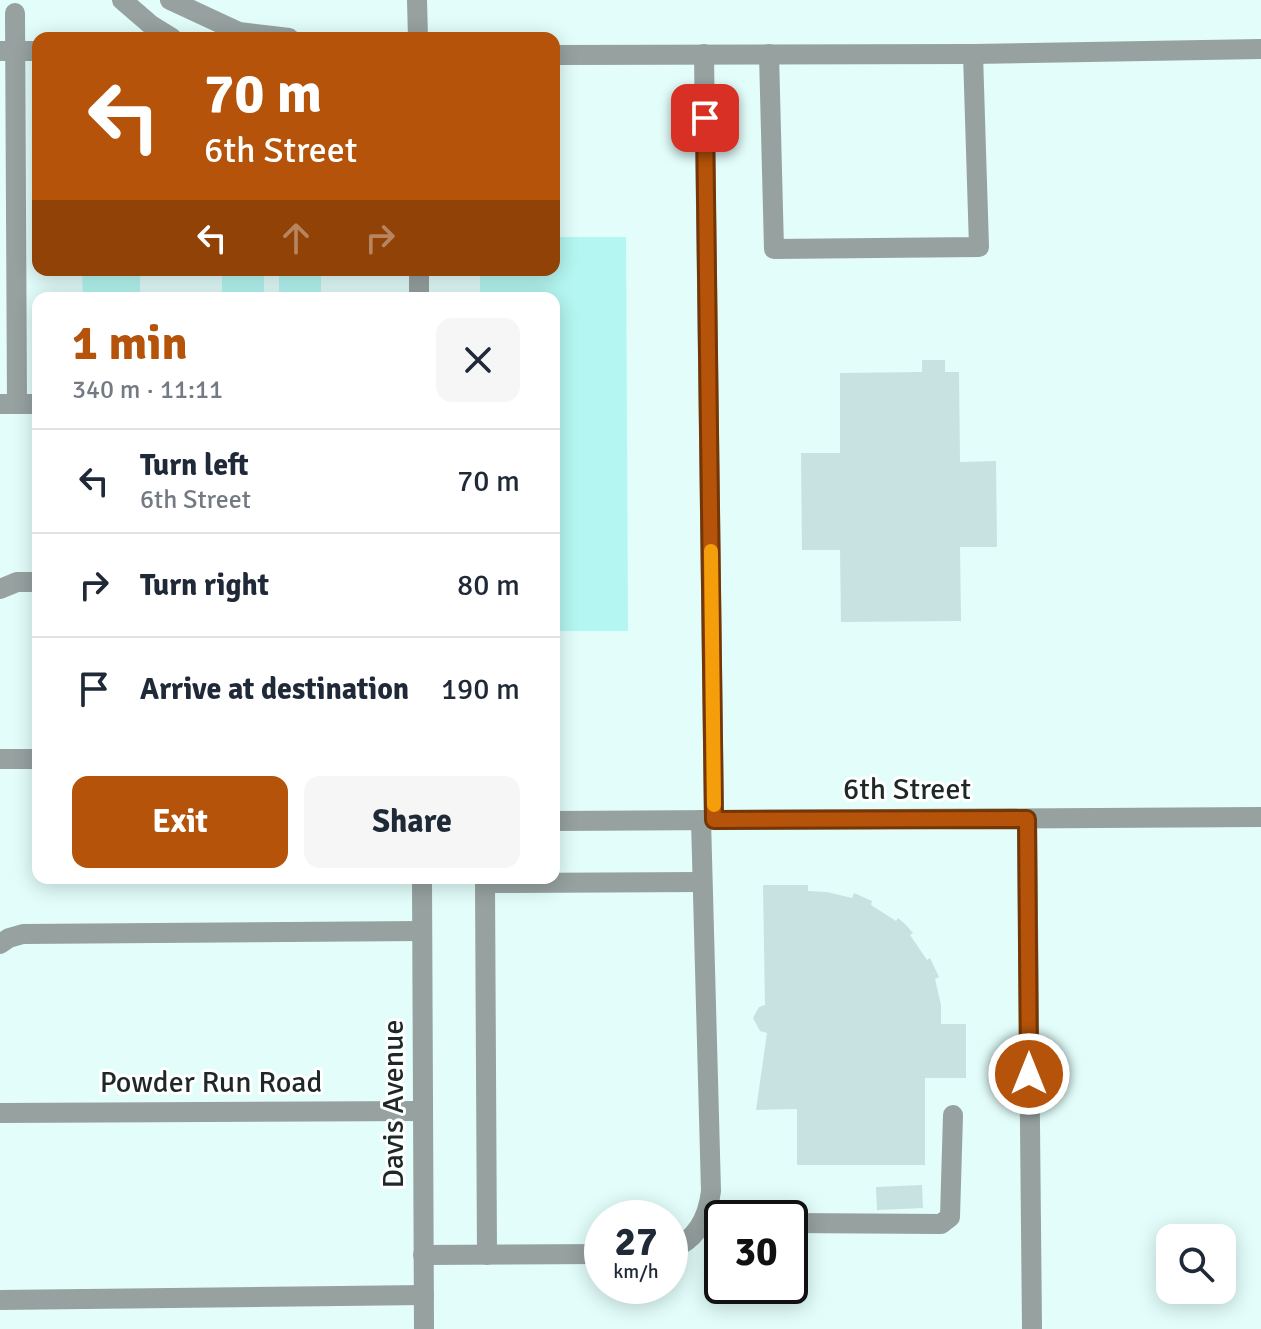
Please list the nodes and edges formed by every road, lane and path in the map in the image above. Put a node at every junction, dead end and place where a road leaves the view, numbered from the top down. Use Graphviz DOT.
graph roads {
  1 [pos="122,0"];
  2 [pos="170,0"];
  3 [pos="417,0"];
  4 [pos="15,13"];
  5 [pos="162,32"];
  6 [pos="239,32"];
  7 [pos="418,32"];
  8 [pos="1261,49"];
  9 [pos="8,51"];
  10 [pos="32,51"];
  11 [pos="704,54"];
  12 [pos="769,54"];
  13 [pos="973,54"];
  14 [pos="560,55"];
  15 [pos="18,404"];
  16 [pos="32,582"];
  17 [pos="0,589"];
  18 [pos="0,759"];
  19 [pos="32,759"];
  20 [pos="1261,817"];
  21 [pos="1027,819"];
  22 [pos="707,820"];
  23 [pos="560,821"];
  24 [pos="702,882"];
  25 [pos="560,883"];
  26 [pos="422,884"];
  27 [pos="485,884"];
  28 [pos="422,931"];
  29 [pos="0,944"];
  30 [pos="423,1111"];
  31 [pos="0,1113"];
  32 [pos="953,1115"];
  33 [pos="710,1200"];
  34 [pos="808,1223"];
  35 [pos="584,1254"];
  36 [pos="423,1255"];
  37 [pos="487,1255"];
  38 [pos="424,1295"];
  39 [pos="0,1300"];
  40 [pos="424,1329"];
  41 [pos="1032,1329"];
  1 -- 5 [label="street"];
  2 -- 6 [label="street"];
  3 -- 7 [label="street"];
  4 -- 9 [label="street"];
  8 -- 13 [label="street"];
  9 -- 10 [label="street"];
  9 -- 15 [label="street"];
  11 -- 12 [label="street"];
  11 -- 14 [label="street"];
  11 -- 22 [label="street"];
  12 -- 13 [label="street"];
  12 -- 13 [label="street"];
  16 -- 17 [label="street"];
  18 -- 19 [label="street"];
  20 -- 21 [label="street, 6th Street"];
  21 -- 22 [label="street, 6th Street"];
  21 -- 41 [label="street"];
  22 -- 23 [label="street, 6th Street"];
  22 -- 24 [label="street"];
  24 -- 25 [label="street"];
  24 -- 33 [label="street"];
  26 -- 28 [label="street, Davis Avenue"];
  27 -- 37 [label="street"];
  28 -- 29 [label="street"];
  28 -- 30 [label="street, Davis Avenue"];
  30 -- 31 [label="street, Powder Run Road"];
  30 -- 36 [label="street, Davis Avenue"];
  32 -- 34 [label="street"];
  35 -- 37 [label="street"];
  36 -- 37 [label="street"];
  36 -- 38 [label="street, Davis Avenue"];
  38 -- 39 [label="street"];
  38 -- 40 [label="street, Davis Avenue"];
}
